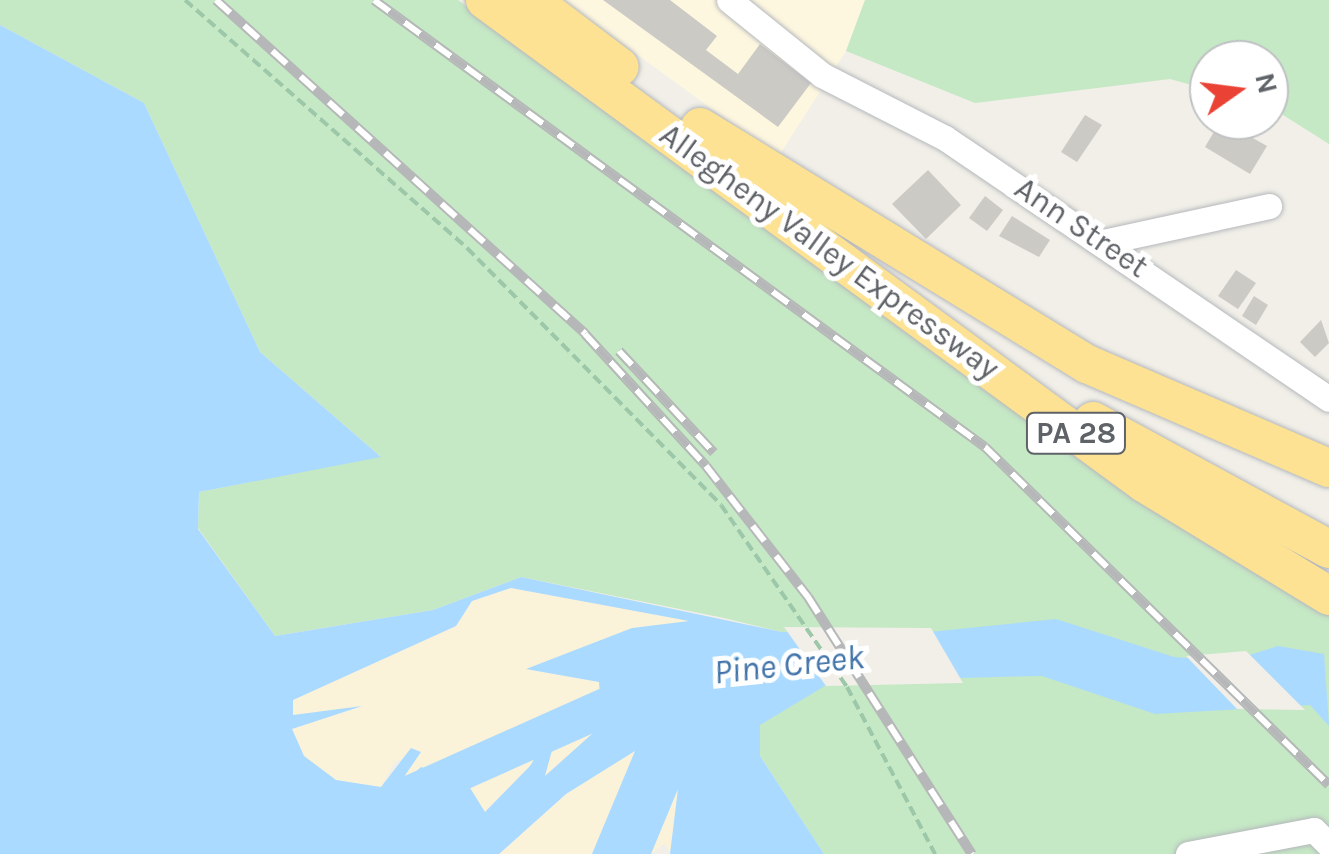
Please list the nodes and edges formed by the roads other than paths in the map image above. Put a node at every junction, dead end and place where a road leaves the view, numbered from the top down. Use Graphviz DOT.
graph roads {
  1 [pos="485,0"];
  2 [pos="531,0"];
  3 [pos="729,0"];
  4 [pos="1269,206"];
  5 [pos="1103,242"];
  6 [pos="834,256"];
  7 [pos="1086,364"];
  8 [pos="1329,399"];
  9 [pos="1329,468"];
  10 [pos="1329,494"];
  11 [pos="1329,549"];
  12 [pos="1329,596"];
  13 [pos="1329,845"];
  14 [pos="1188,854"];
  1 -- 6 [label="highway, Allegheny Valley Expressway / PA 28"];
  2 -- 7 [label="highway, Allegheny Valley Expressway / PA 28"];
  3 -- 5 [label="street, Ann Street"];
  4 -- 5 [label="street"];
  5 -- 8 [label="street, Ann Street"];
  6 -- 11 [label="highway"];
  6 -- 12 [label="highway, Allegheny Valley Expressway / PA 28"];
  7 -- 9 [label="highway, Allegheny Valley Expressway / PA 28"];
  7 -- 10 [label="highway"];
  13 -- 14 [label="street"];
}
